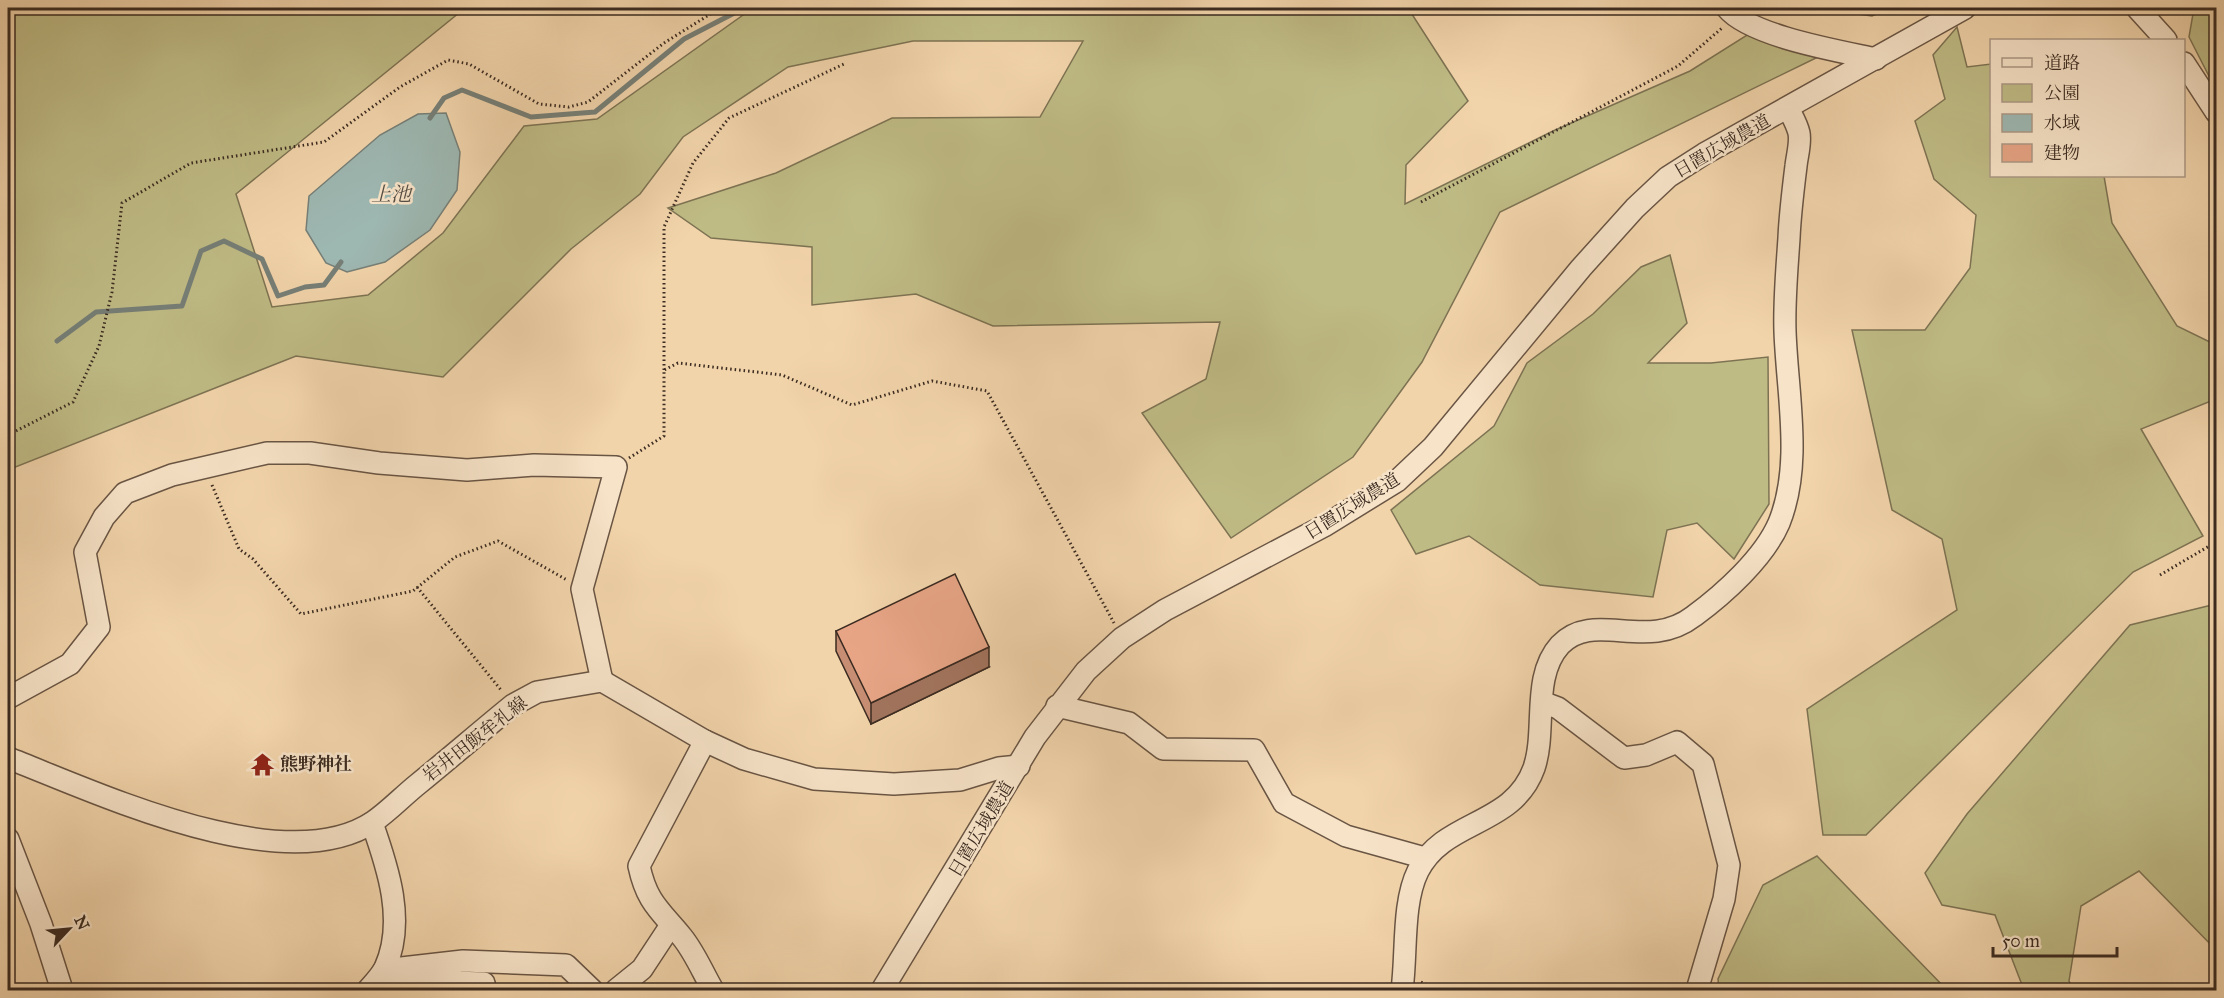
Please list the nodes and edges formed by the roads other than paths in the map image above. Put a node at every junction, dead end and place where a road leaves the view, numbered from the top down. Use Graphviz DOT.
graph roads {
  1 [pos="1965,8"];
  2 [pos="2137,8"];
  3 [pos="1731,12"];
  4 [pos="2165,39"];
  5 [pos="1876,59"];
  6 [pos="2185,64"];
  7 [pos="1788,108"];
  8 [pos="2217,112"];
  9 [pos="602,681"];
  10 [pos="8,698"];
  11 [pos="1542,702"];
  12 [pos="1057,706"];
  13 [pos="705,741"];
  14 [pos="8,758"];
  15 [pos="1019,766"];
  16 [pos="372,823"];
  17 [pos="8,839"];
  18 [pos="1425,858"];
  19 [pos="671,925"];
  20 [pos="376,980"];
  21 [pos="62,990"];
  22 [pos="485,990"];
  23 [pos="592,990"];
  24 [pos="616,990"];
  25 [pos="713,990"];
  26 [pos="882,990"];
  27 [pos="1402,990"];
  28 [pos="1697,990"];
  1 -- 5 [label="street, 日置広域農道"];
  2 -- 4 [label="street"];
  3 -- 5 [label="street"];
  5 -- 7 [label="street, 日置広域農道"];
  6 -- 8 [label="street"];
  7 -- 11 [label="street"];
  7 -- 12 [label="street, 日置広域農道"];
  9 -- 10 [label="street"];
  9 -- 13 [label="street"];
  9 -- 16 [label="street, 岩井田飯牟礼線"];
  11 -- 18 [label="street"];
  11 -- 28 [label="street"];
  12 -- 15 [label="street, 日置広域農道"];
  12 -- 18 [label="street"];
  13 -- 15 [label="street"];
  13 -- 19 [label="street"];
  14 -- 16 [label="street, 岩井田飯牟礼線"];
  15 -- 26 [label="street, 日置広域農道"];
  16 -- 20 [label="street"];
  17 -- 21 [label="street"];
  18 -- 27 [label="street"];
  19 -- 24 [label="street"];
  19 -- 25 [label="street"];
  20 -- 22 [label="street"];
  20 -- 23 [label="street"];
}
